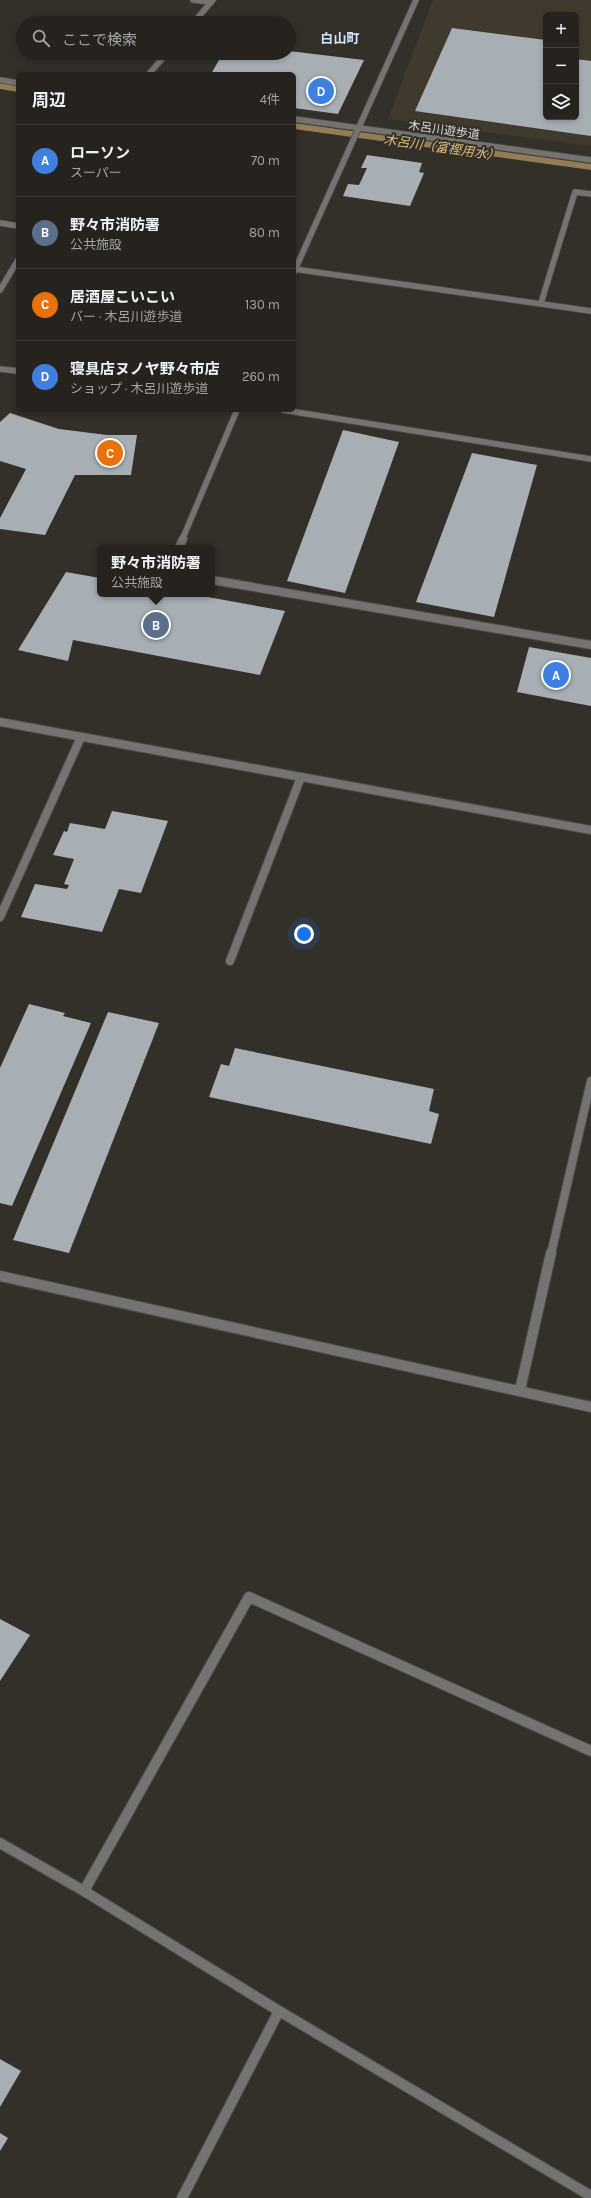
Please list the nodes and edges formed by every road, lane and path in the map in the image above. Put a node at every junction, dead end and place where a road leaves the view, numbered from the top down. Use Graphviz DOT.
graph roads {
  1 [pos="193,0"];
  2 [pos="416,0"];
  3 [pos="212,1"];
  4 [pos="199,16"];
  5 [pos="161,60"];
  6 [pos="151,72"];
  7 [pos="0,80"];
  8 [pos="16,83"];
  9 [pos="296,119"];
  10 [pos="356,130"];
  11 [pos="591,160"];
  12 [pos="591,194"];
  13 [pos="0,223"];
  14 [pos="16,226"];
  15 [pos="16,263"];
  16 [pos="296,266"];
  17 [pos="296,270"];
  18 [pos="0,290"];
  19 [pos="540,303"];
  20 [pos="591,311"];
  21 [pos="0,369"];
  22 [pos="16,372"];
  23 [pos="236,412"];
  24 [pos="295,412"];
  25 [pos="591,459"];
  26 [pos="180,545"];
  27 [pos="215,581"];
  28 [pos="591,645"];
  29 [pos="0,722"];
  30 [pos="81,736"];
  31 [pos="301,777"];
  32 [pos="591,830"];
  33 [pos="0,917"];
  34 [pos="230,961"];
  35 [pos="591,1081"];
  36 [pos="0,1276"];
  37 [pos="520,1390"];
  38 [pos="591,1407"];
  39 [pos="591,1751"];
  40 [pos="0,1843"];
  41 [pos="84,1891"];
  42 [pos="279,2011"];
  43 [pos="591,2196"];
  44 [pos="182,2198"];
  1 -- 3 [label="street"];
  2 -- 10 [label="street"];
  3 -- 4 [label="street"];
  5 -- 6 [label="street"];
  7 -- 8 [label="street"];
  9 -- 10 [label="street, 木呂川遊歩道"];
  10 -- 11 [label="street, 木呂川遊歩道"];
  10 -- 16 [label="street"];
  12 -- 19 [label="street"];
  13 -- 14 [label="street"];
  15 -- 18 [label="street"];
  17 -- 19 [label="street"];
  19 -- 20 [label="street"];
  21 -- 22 [label="street"];
  23 -- 26 [label="street"];
  24 -- 25 [label="street"];
  27 -- 28 [label="street"];
  29 -- 30 [label="street"];
  30 -- 31 [label="street"];
  30 -- 33 [label="street"];
  31 -- 32 [label="street"];
  31 -- 34 [label="street"];
  35 -- 37 [label="street"];
  36 -- 37 [label="street"];
  37 -- 38 [label="street"];
  39 -- 41 [label="street"];
  40 -- 41 [label="street"];
  41 -- 42 [label="street"];
  42 -- 43 [label="street"];
  42 -- 44 [label="street"];
}
